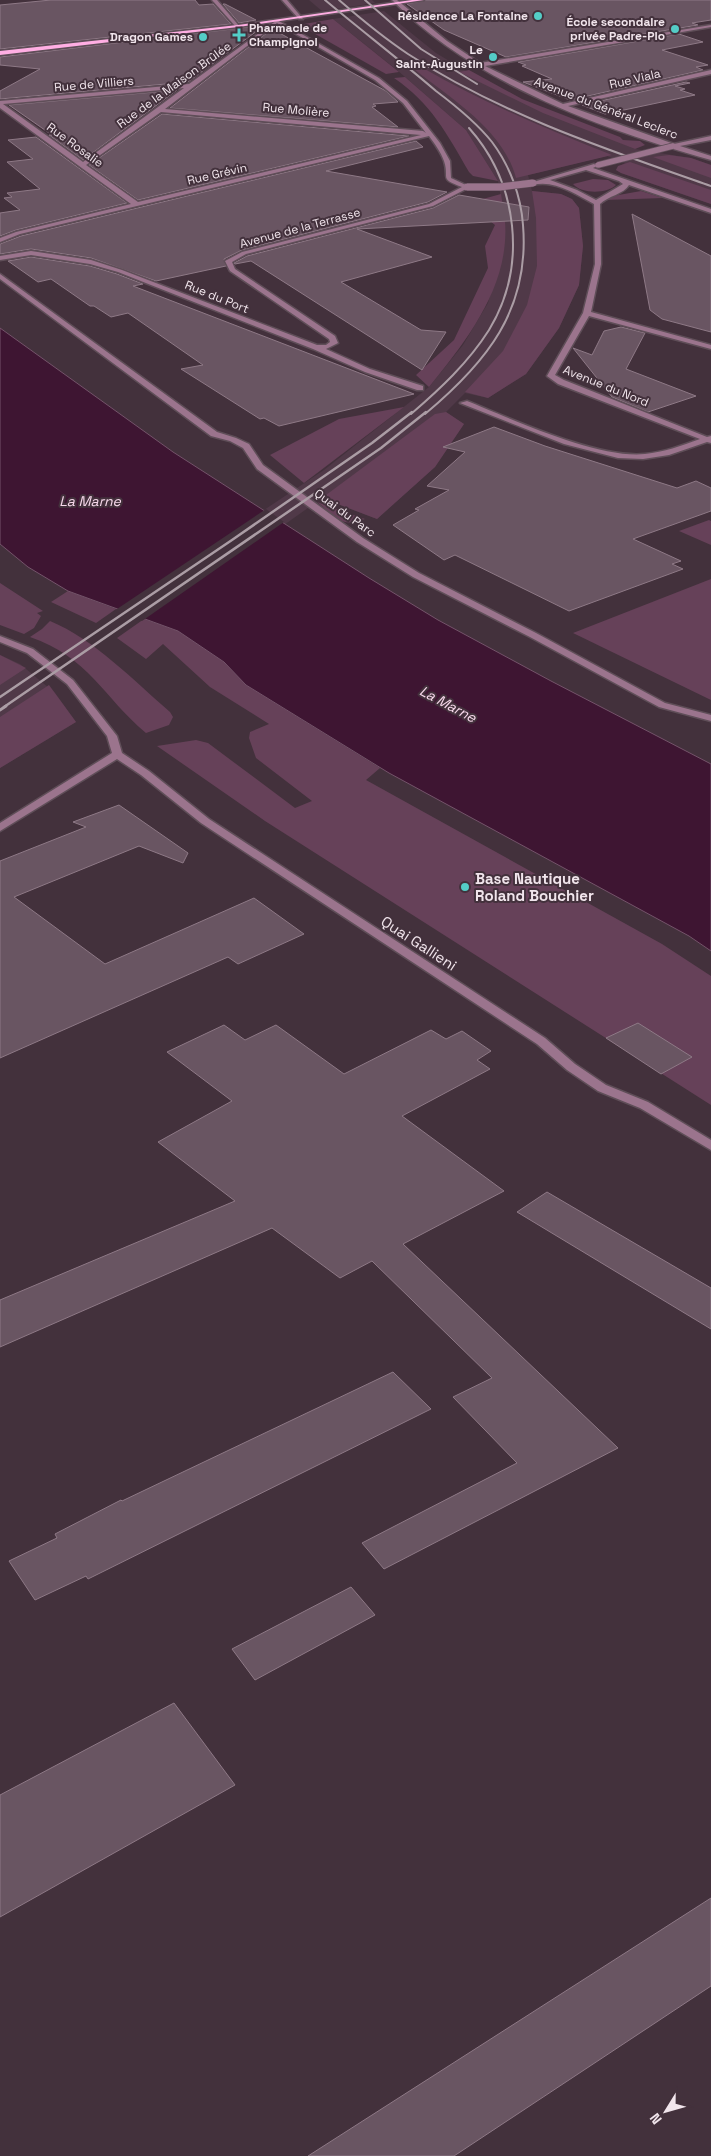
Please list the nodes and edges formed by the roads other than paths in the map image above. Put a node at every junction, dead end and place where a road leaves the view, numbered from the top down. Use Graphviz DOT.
graph roads {
  1 [pos="214,0"];
  2 [pos="284,0"];
  3 [pos="422,0"];
  4 [pos="396,2"];
  5 [pos="301,18"];
  6 [pos="276,21"];
  7 [pos="238,26"];
  8 [pos="711,26"];
  9 [pos="0,52"];
  10 [pos="479,65"];
  11 [pos="711,72"];
  12 [pos="190,86"];
  13 [pos="0,104"];
  14 [pos="563,106"];
  15 [pos="160,110"];
  16 [pos="431,134"];
  17 [pos="711,138"];
  18 [pos="673,146"];
  19 [pos="711,158"];
  20 [pos="83,165"];
  21 [pos="586,168"];
  22 [pos="543,180"];
  23 [pos="622,180"];
  24 [pos="467,187"];
  25 [pos="575,191"];
  26 [pos="611,193"];
  27 [pos="597,202"];
  28 [pos="137,205"];
  29 [pos="711,211"];
  30 [pos="8,237"];
  31 [pos="0,240"];
  32 [pos="31,253"];
  33 [pos="0,258"];
  34 [pos="0,276"];
  35 [pos="587,313"];
  36 [pos="316,347"];
  37 [pos="711,347"];
  38 [pos="420,388"];
  39 [pos="464,403"];
  40 [pos="710,439"];
  41 [pos="0,639"];
  42 [pos="711,718"];
  43 [pos="118,754"];
  44 [pos="0,828"];
  45 [pos="711,1146"];
  1 -- 7 [label="street"];
  2 -- 5 [label="street"];
  3 -- 4 [label="main road"];
  4 -- 5 [label="main road"];
  4 -- 10 [label="street, Avenue du Général Leclerc"];
  5 -- 6 [label="main road"];
  6 -- 7 [label="main road"];
  6 -- 12 [label="street, Rue de la Maison Brûlée"];
  6 -- 16 [label="street"];
  7 -- 9 [label="main road"];
  8 -- 10 [label="street"];
  10 -- 14 [label="street, Avenue du Général Leclerc"];
  11 -- 14 [label="street, Rue Viala"];
  12 -- 13 [label="street, Rue de Villiers"];
  12 -- 15 [label="street, Rue de la Maison Brûlée"];
  13 -- 20 [label="street, Rue Rosalie"];
  14 -- 18 [label="street, Avenue du Général Leclerc"];
  15 -- 16 [label="street, Rue Molière"];
  15 -- 20 [label="street, Rue de la Maison Brûlée"];
  16 -- 24 [label="street"];
  16 -- 28 [label="street, Rue Grévin"];
  17 -- 18 [label="street"];
  18 -- 19 [label="street, Avenue du Général Leclerc"];
  18 -- 21 [label="street, bridge"];
  20 -- 28 [label="street, Rue Rosalie"];
  21 -- 22 [label="street"];
  21 -- 23 [label="street"];
  22 -- 24 [label="street, bridge"];
  22 -- 25 [label="street"];
  23 -- 26 [label="street"];
  23 -- 29 [label="street"];
  24 -- 36 [label="street, Avenue de la Terrasse"];
  25 -- 26 [label="street"];
  25 -- 27 [label="street"];
  26 -- 27 [label="street"];
  27 -- 35 [label="street, Avenue du Nord"];
  28 -- 30 [label="street, Rue Grévin"];
  30 -- 31 [label="street, Rue Grévin"];
  30 -- 32 [label="street"];
  32 -- 33 [label="street, Rue du Port"];
  32 -- 36 [label="street, Rue du Port"];
  34 -- 42 [label="street, Quai du Parc"];
  35 -- 37 [label="street"];
  35 -- 40 [label="street, Avenue du Nord"];
  36 -- 38 [label="street, Rue du Port"];
  39 -- 40 [label="street"];
  41 -- 43 [label="street"];
  43 -- 44 [label="street"];
  43 -- 45 [label="street, Quai Gallieni"];
}
